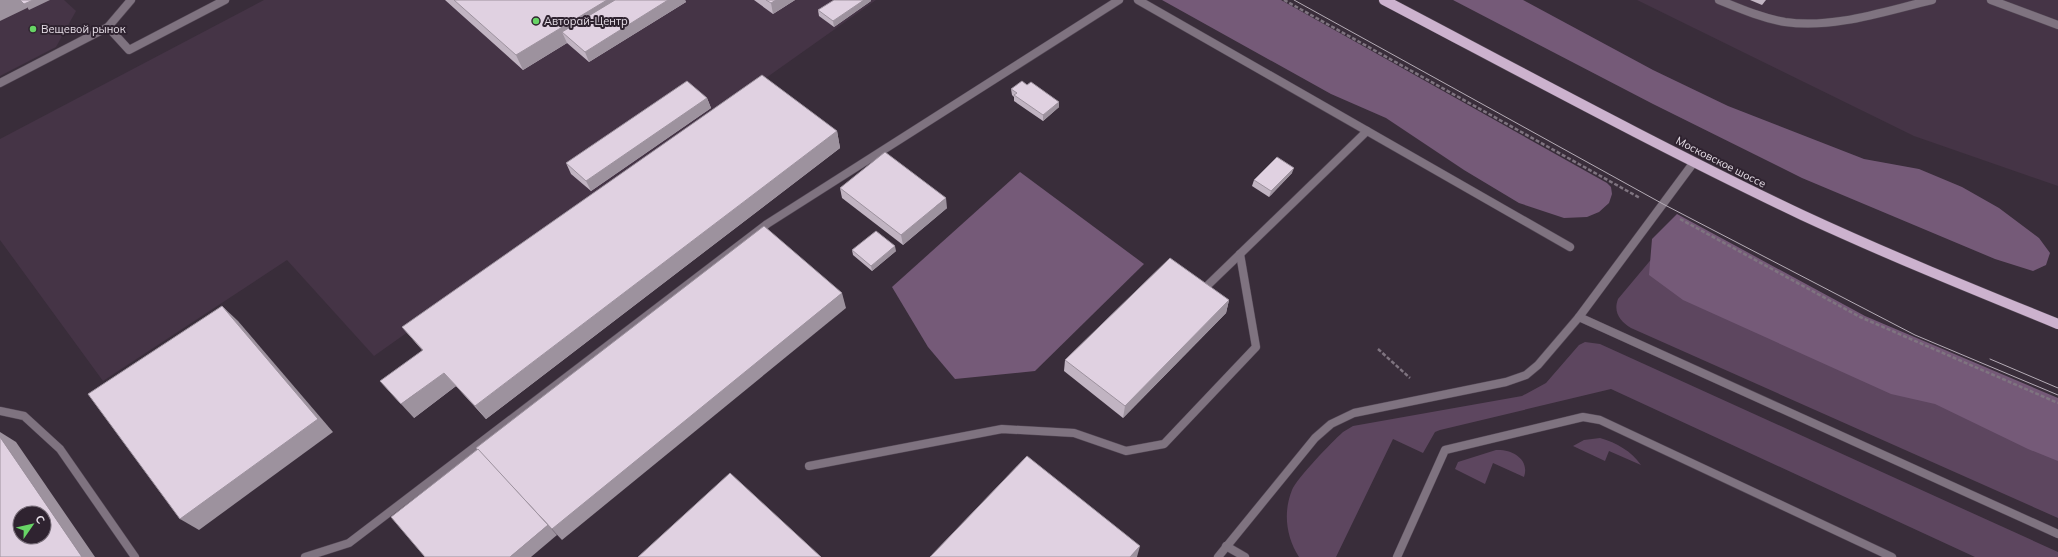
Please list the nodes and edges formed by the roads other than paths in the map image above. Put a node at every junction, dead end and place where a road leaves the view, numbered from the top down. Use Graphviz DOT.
graph roads {
  1 [pos="131,0"];
  2 [pos="225,0"];
  3 [pos="1119,0"];
  4 [pos="1138,0"];
  5 [pos="1384,0"];
  6 [pos="1719,0"];
  7 [pos="1932,0"];
  8 [pos="1991,0"];
  9 [pos="2058,25"];
  10 [pos="108,27"];
  11 [pos="0,83"];
  12 [pos="1367,131"];
  13 [pos="1694,162"];
  14 [pos="1570,247"];
  15 [pos="1240,254"];
  16 [pos="1208,285"];
  17 [pos="1579,317"];
  18 [pos="2058,324"];
  19 [pos="0,411"];
  20 [pos="809,466"];
  21 [pos="2058,534"];
  22 [pos="1226,546"];
  23 [pos="135,557"];
  24 [pos="305,557"];
  25 [pos="1218,557"];
  26 [pos="1245,557"];
  27 [pos="1397,557"];
  28 [pos="1892,557"];
  1 -- 10 [label="lane"];
  2 -- 10 [label="lane"];
  3 -- 24 [label="lane"];
  4 -- 12 [label="lane"];
  5 -- 13 [label="main road, Московское шоссе"];
  6 -- 7 [label="lane"];
  8 -- 9 [label="lane"];
  10 -- 11 [label="lane"];
  12 -- 14 [label="lane"];
  12 -- 15 [label="lane"];
  13 -- 17 [label="lane"];
  13 -- 18 [label="main road, Московское шоссе"];
  15 -- 16 [label="lane"];
  15 -- 20 [label="lane"];
  17 -- 21 [label="lane"];
  17 -- 22 [label="lane"];
  19 -- 23 [label="lane"];
  22 -- 25 [label="lane"];
  22 -- 26 [label="lane"];
  27 -- 28 [label="lane"];
}
